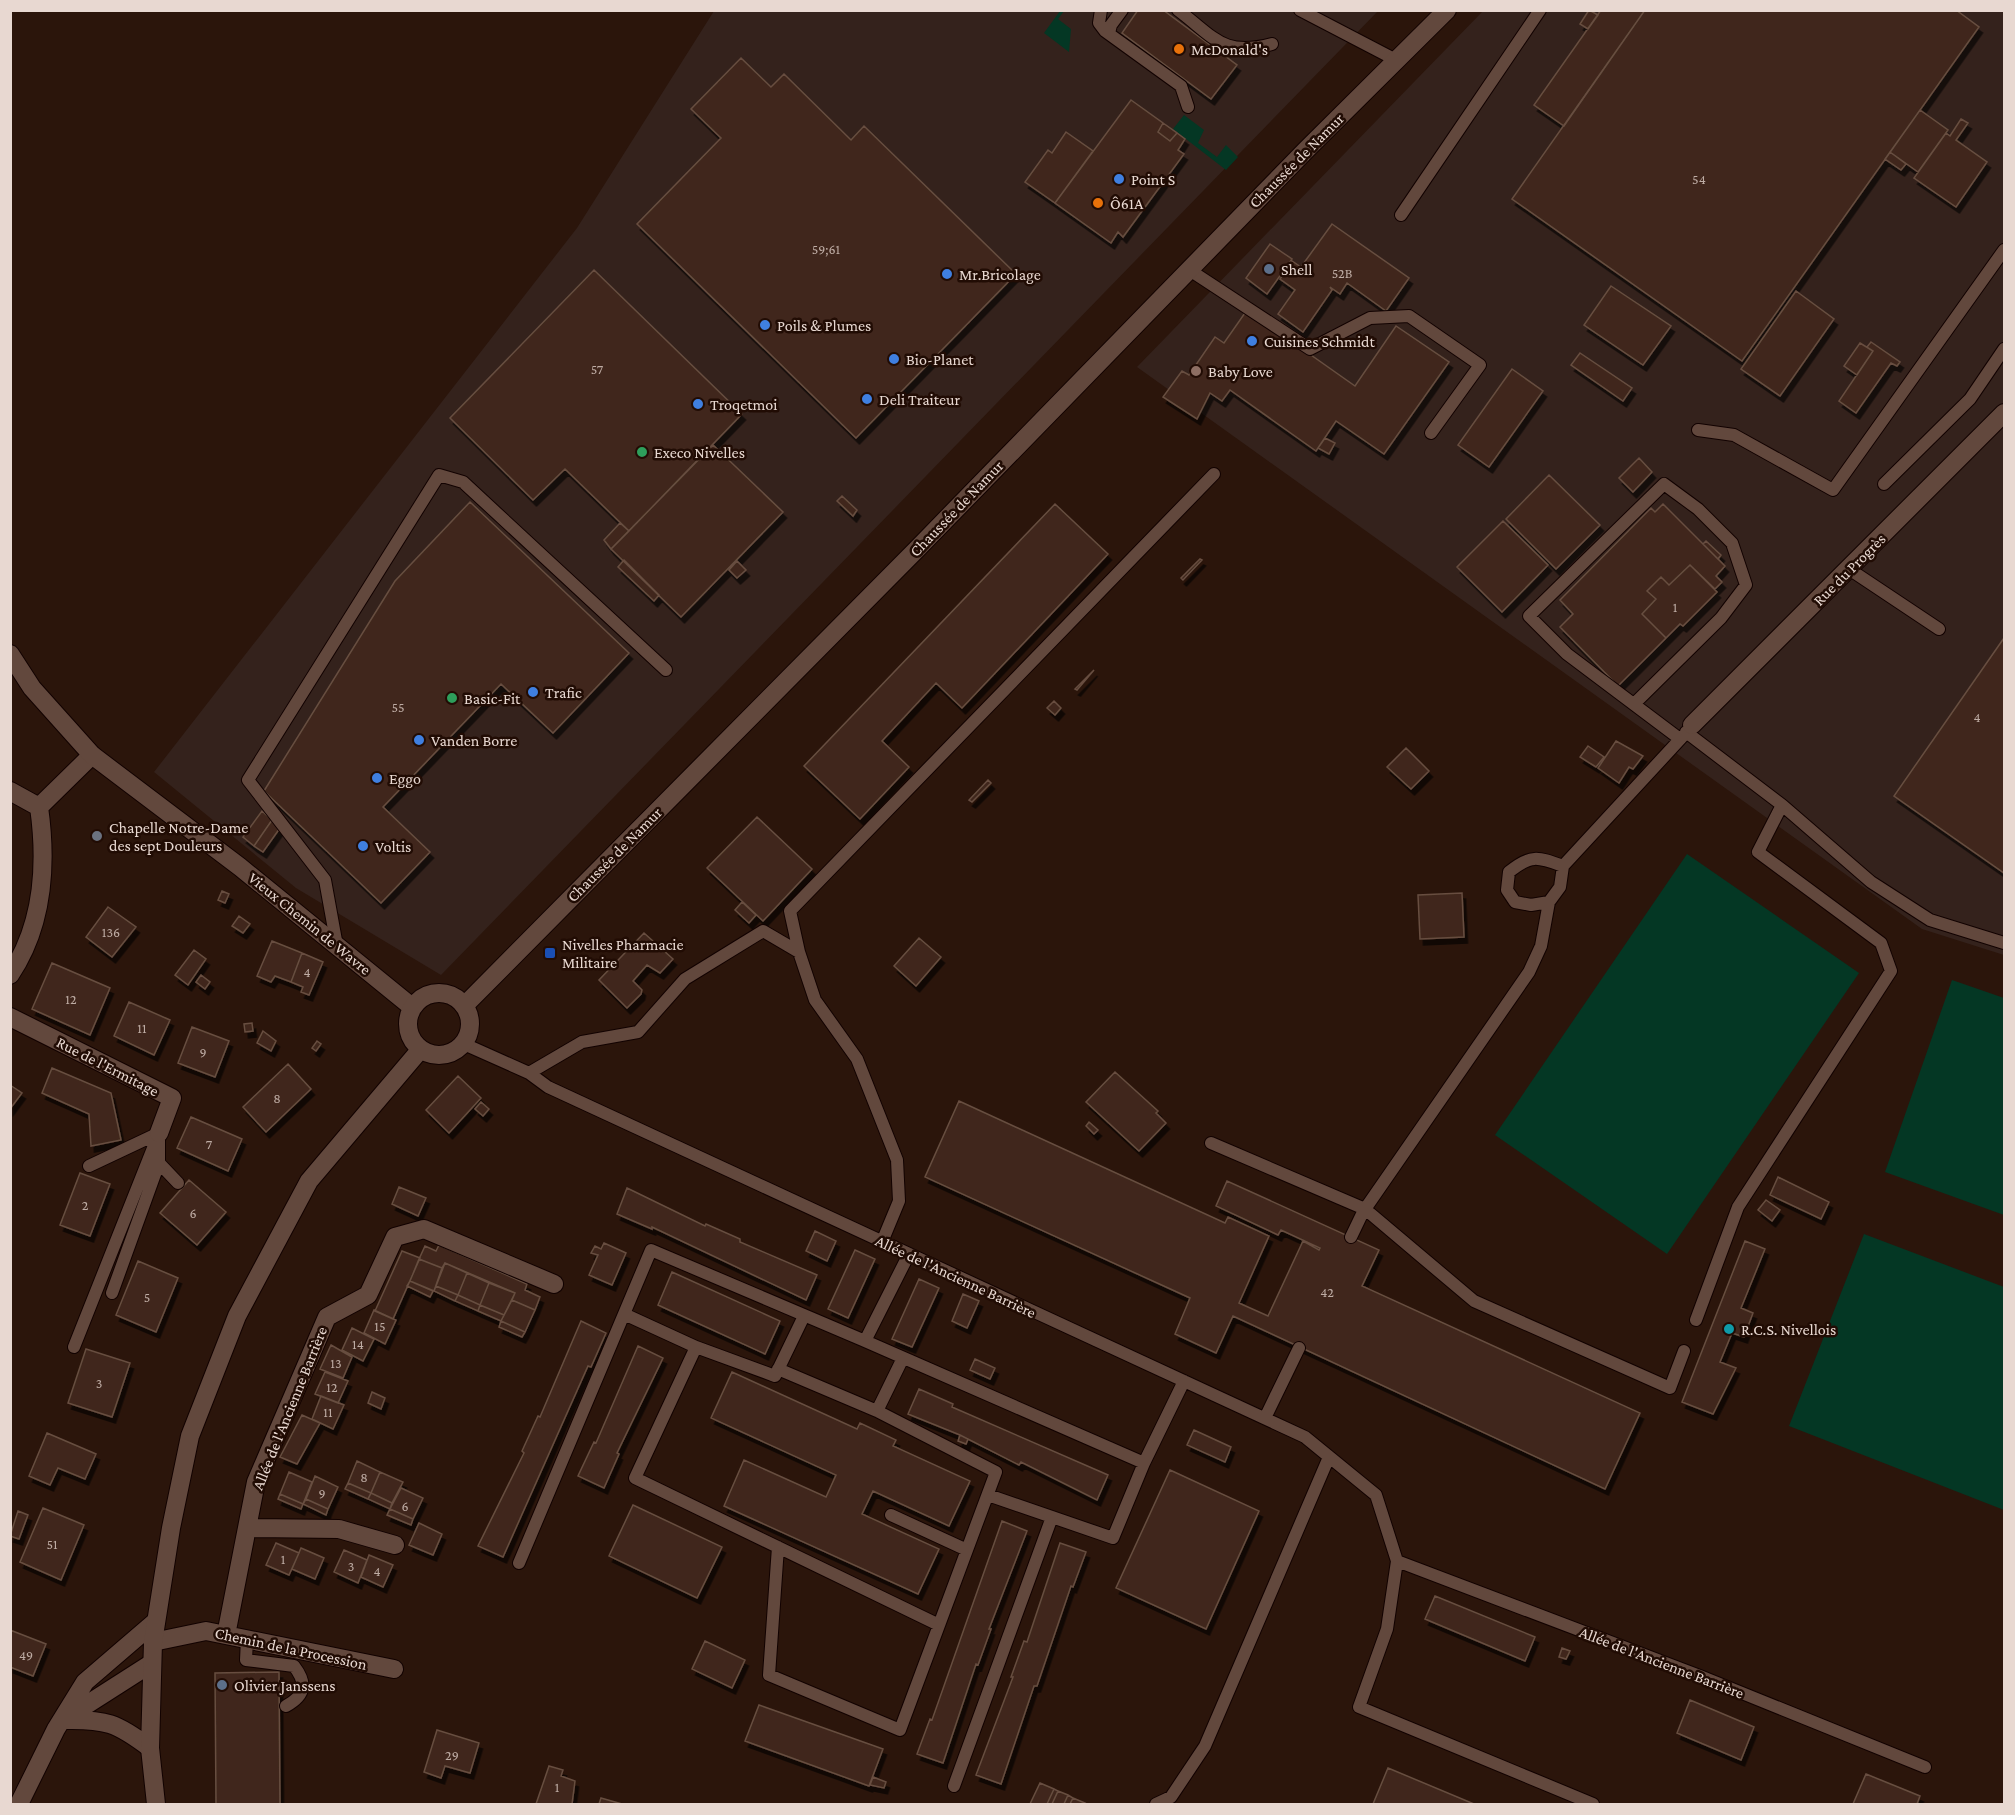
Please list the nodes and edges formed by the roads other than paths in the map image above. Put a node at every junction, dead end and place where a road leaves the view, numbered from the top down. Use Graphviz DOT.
graph roads {
  1 [pos="1101,10"];
  2 [pos="1122,10"];
  3 [pos="1178,10"];
  4 [pos="1300,10"];
  5 [pos="1446,10"];
  6 [pos="1540,10"];
  7 [pos="1109,33"];
  8 [pos="1272,44"];
  9 [pos="1396,60"];
  10 [pos="1188,107"];
  11 [pos="1401,215"];
  12 [pos="2004,250"];
  13 [pos="1188,269"];
  14 [pos="2004,350"];
  15 [pos="2004,413"];
  16 [pos="1698,430"];
  17 [pos="1431,434"];
  18 [pos="1214,474"];
  19 [pos="1884,484"];
  20 [pos="1849,569"];
  21 [pos="1938,629"];
  22 [pos="10,654"];
  23 [pos="666,670"];
  24 [pos="1634,704"];
  25 [pos="1686,732"];
  26 [pos="92,755"];
  27 [pos="10,791"];
  28 [pos="1782,805"];
  29 [pos="39,807"];
  30 [pos="1563,866"];
  31 [pos="1549,902"];
  32 [pos="2004,943"];
  33 [pos="337,946"];
  34 [pos="799,952"];
  35 [pos="10,975"];
  36 [pos="465,1005"];
  37 [pos="412,1007"];
  38 [pos="10,1017"];
  39 [pos="464,1044"];
  40 [pos="420,1050"];
  41 [pos="529,1073"];
  42 [pos="159,1133"];
  43 [pos="1211,1143"];
  44 [pos="159,1163"];
  45 [pos="89,1166"];
  46 [pos="178,1183"];
  47 [pos="1365,1209"];
  48 [pos="1351,1237"];
  49 [pos="882,1242"];
  50 [pos="909,1254"];
  51 [pos="554,1284"];
  52 [pos="112,1293"];
  53 [pos="624,1314"];
  54 [pos="804,1316"];
  55 [pos="1696,1320"];
  56 [pos="865,1341"];
  57 [pos="74,1347"];
  58 [pos="696,1347"];
  59 [pos="1299,1348"];
  60 [pos="1684,1351"];
  61 [pos="902,1360"];
  62 [pos="778,1369"];
  63 [pos="1184,1381"];
  64 [pos="877,1411"];
  65 [pos="1265,1418"];
  66 [pos="1329,1457"];
  67 [pos="1144,1462"];
  68 [pos="988,1495"];
  69 [pos="891,1515"];
  70 [pos="1052,1517"];
  71 [pos="247,1528"];
  72 [pos="395,1545"];
  73 [pos="778,1547"];
  74 [pos="967,1550"];
  75 [pos="1397,1561"];
  76 [pos="519,1563"];
  77 [pos="156,1621"];
  78 [pos="939,1625"];
  79 [pos="226,1635"];
  80 [pos="247,1639"];
  81 [pos="153,1642"];
  82 [pos="152,1663"];
  83 [pos="394,1669"];
  84 [pos="286,1706"];
  85 [pos="62,1720"];
  86 [pos="150,1748"];
  87 [pos="1925,1767"];
  88 [pos="954,1786"];
  89 [pos="19,1804"];
  90 [pos="156,1804"];
  91 [pos="1156,1804"];
  92 [pos="1593,1804"];
  1 -- 7 [label="lane"];
  2 -- 7 [label="lane"];
  3 -- 8 [label="lane"];
  4 -- 9 [label="lane"];
  5 -- 9 [label="street, Chaussée de Namur"];
  6 -- 11 [label="lane"];
  7 -- 10 [label="lane"];
  9 -- 13 [label="street, Chaussée de Namur"];
  12 -- 16 [label="lane"];
  13 -- 17 [label="lane"];
  13 -- 36 [label="street, Chaussée de Namur"];
  14 -- 19 [label="lane"];
  15 -- 20 [label="street, Rue du Progrès"];
  18 -- 34 [label="lane"];
  20 -- 21 [label="lane"];
  20 -- 25 [label="street, Rue du Progrès"];
  22 -- 26 [label="street, Vieux Chemin de Wavre"];
  23 -- 33 [label="lane"];
  24 -- 24 [label="lane"];
  24 -- 25 [label="lane"];
  25 -- 28 [label="lane"];
  25 -- 30 [label="lane"];
  26 -- 29 [label="street"];
  26 -- 33 [label="street, Vieux Chemin de Wavre"];
  27 -- 29 [label="street"];
  28 -- 32 [label="lane"];
  28 -- 55 [label="lane"];
  29 -- 35 [label="street"];
  30 -- 31 [label="lane"];
  30 -- 31 [label="lane"];
  31 -- 47 [label="lane"];
  33 -- 37 [label="street, Vieux Chemin de Wavre"];
  34 -- 41 [label="lane"];
  34 -- 49 [label="lane"];
  36 -- 37 [label="street"];
  36 -- 39 [label="street"];
  37 -- 40 [label="street"];
  38 -- 42 [label="street, Rue de l'Ermitage"];
  39 -- 40 [label="street"];
  39 -- 41 [label="lane, Allée de l'Ancienne Barrière"];
  40 -- 77 [label="street"];
  41 -- 49 [label="lane, Allée de l'Ancienne Barrière"];
  42 -- 44 [label="lane"];
  42 -- 45 [label="lane"];
  42 -- 57 [label="lane"];
  43 -- 47 [label="lane"];
  44 -- 46 [label="lane"];
  44 -- 52 [label="lane"];
  47 -- 48 [label="lane"];
  47 -- 60 [label="lane"];
  49 -- 50 [label="lane, Allée de l'Ancienne Barrière"];
  50 -- 56 [label="lane"];
  50 -- 63 [label="lane, Allée de l'Ancienne Barrière"];
  51 -- 71 [label="street, Allée de l'Ancienne Barrière"];
  53 -- 54 [label="lane"];
  53 -- 58 [label="lane"];
  53 -- 76 [label="lane"];
  54 -- 56 [label="lane"];
  54 -- 62 [label="lane"];
  56 -- 61 [label="lane"];
  58 -- 62 [label="lane"];
  58 -- 73 [label="lane"];
  59 -- 65 [label="lane"];
  61 -- 64 [label="lane"];
  61 -- 67 [label="lane"];
  62 -- 64 [label="lane"];
  63 -- 65 [label="lane, Allée de l'Ancienne Barrière"];
  63 -- 67 [label="lane"];
  64 -- 68 [label="lane"];
  65 -- 66 [label="lane, Allée de l'Ancienne Barrière"];
  66 -- 75 [label="lane, Allée de l'Ancienne Barrière"];
  66 -- 91 [label="lane"];
  67 -- 70 [label="lane"];
  68 -- 70 [label="lane"];
  68 -- 74 [label="lane"];
  69 -- 74 [label="lane"];
  70 -- 88 [label="lane"];
  71 -- 72 [label="street"];
  71 -- 79 [label="street, Allée de l'Ancienne Barrière"];
  73 -- 78 [label="lane"];
  73 -- 78 [label="lane"];
  74 -- 78 [label="lane"];
  75 -- 87 [label="lane, Allée de l'Ancienne Barrière"];
  75 -- 92 [label="lane, Allée de l'Ancienne Barrière"];
  77 -- 81 [label="street"];
  77 -- 85 [label="street"];
  79 -- 80 [label="street, Chemin de la Procession"];
  79 -- 81 [label="street, Chemin de la Procession"];
  80 -- 83 [label="street, Chemin de la Procession"];
  80 -- 84 [label="lane"];
  81 -- 82 [label="street"];
  82 -- 85 [label="street"];
  82 -- 86 [label="street"];
  85 -- 86 [label="street"];
  85 -- 89 [label="street"];
  86 -- 90 [label="street"];
}
